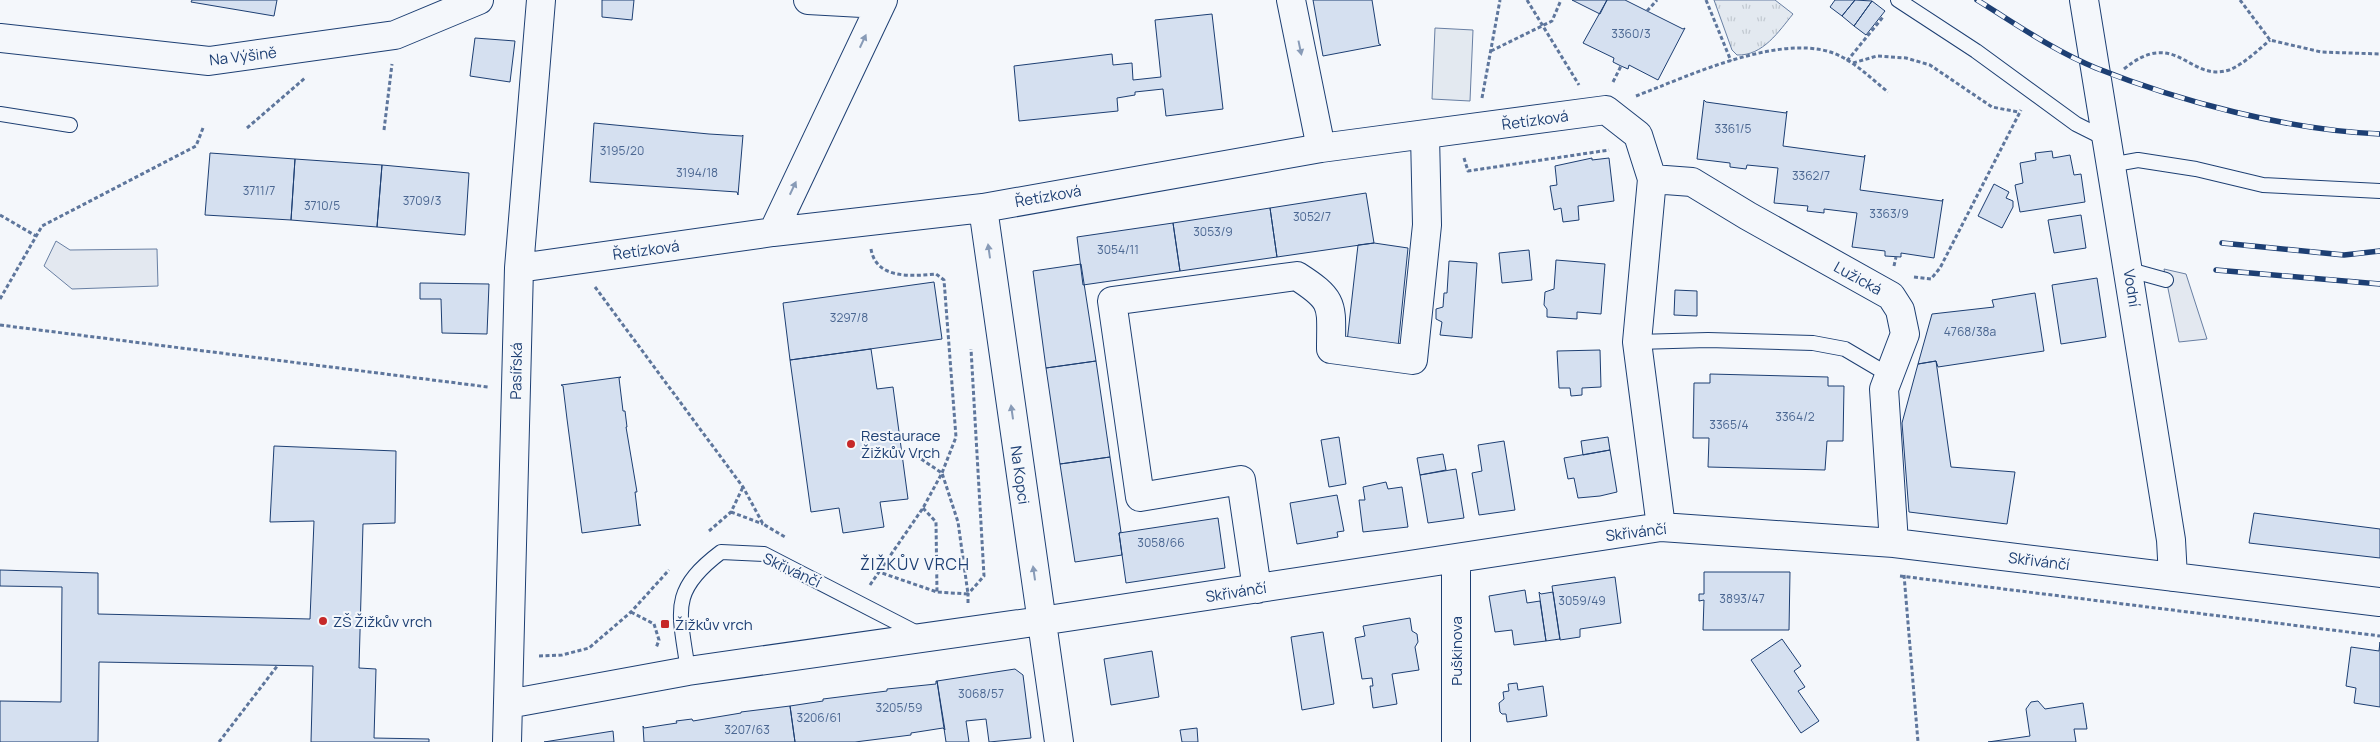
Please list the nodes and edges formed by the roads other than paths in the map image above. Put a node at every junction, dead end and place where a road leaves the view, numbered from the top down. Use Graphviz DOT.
graph roads {
  1 [pos="479,0"];
  2 [pos="541,0"];
  3 [pos="808,0"];
  4 [pos="1291,0"];
  5 [pos="1898,0"];
  6 [pos="2084,0"];
  7 [pos="882,2"];
  8 [pos="0,38"];
  9 [pos="0,114"];
  10 [pos="70,125"];
  11 [pos="1425,147"];
  12 [pos="1321,148"];
  13 [pos="2108,152"];
  14 [pos="1652,179"];
  15 [pos="2380,191"];
  16 [pos="983,208"];
  17 [pos="773,232"];
  18 [pos="519,268"];
  19 [pos="2130,270"];
  20 [pos="2166,280"];
  21 [pos="1637,342"];
  22 [pos="1889,375"];
  23 [pos="1661,527"];
  24 [pos="1894,543"];
  25 [pos="1456,559"];
  26 [pos="2173,577"];
  27 [pos="1257,589"];
  28 [pos="2380,602"];
  29 [pos="1041,621"];
  30 [pos="926,638"];
  31 [pos="688,671"];
  32 [pos="508,704"];
  33 [pos="507,742"];
  34 [pos="1059,742"];
  35 [pos="1456,742"];
  1 -- 8 [label="street, Na Výšině"];
  2 -- 18 [label="street, Pasířská"];
  3 -- 7 [label="street"];
  4 -- 12 [label="street, one-way"];
  5 -- 13 [label="lane"];
  6 -- 13 [label="street, Vodní"];
  17 -- 7 [label="street, one-way"];
  9 -- 10 [label="lane"];
  11 -- 12 [label="street, Řetízková"];
  11 -- 14 [label="street, Řetízková"];
  11 -- 27 [label="street"];
  12 -- 16 [label="street, Řetízková"];
  13 -- 15 [label="lane"];
  13 -- 19 [label="street, Vodní"];
  14 -- 21 [label="street"];
  14 -- 22 [label="street, Lužická"];
  16 -- 17 [label="street, Řetízková"];
  29 -- 16 [label="street, Na Kopci, one-way"];
  17 -- 18 [label="street, Řetízková"];
  18 -- 32 [label="street, Pasířská"];
  19 -- 20 [label="lane"];
  19 -- 26 [label="street, Vodní"];
  21 -- 22 [label="lane"];
  21 -- 23 [label="street"];
  22 -- 24 [label="street, Lužická"];
  23 -- 24 [label="street, Skřivánčí"];
  23 -- 25 [label="street, Skřivánčí"];
  24 -- 26 [label="street, Skřivánčí"];
  25 -- 27 [label="street, Skřivánčí"];
  25 -- 35 [label="street, Puškinova"];
  26 -- 28 [label="street, Skřivánčí"];
  27 -- 29 [label="street, Skřivánčí"];
  29 -- 30 [label="street, Skřivánčí"];
  29 -- 34 [label="street, Na Kopci"];
  30 -- 31 [label="street, Skřivánčí"];
  30 -- 31 [label="lane, Skřivánčí"];
  31 -- 32 [label="street, Skřivánčí"];
  32 -- 33 [label="street, Pasířská"];
}
